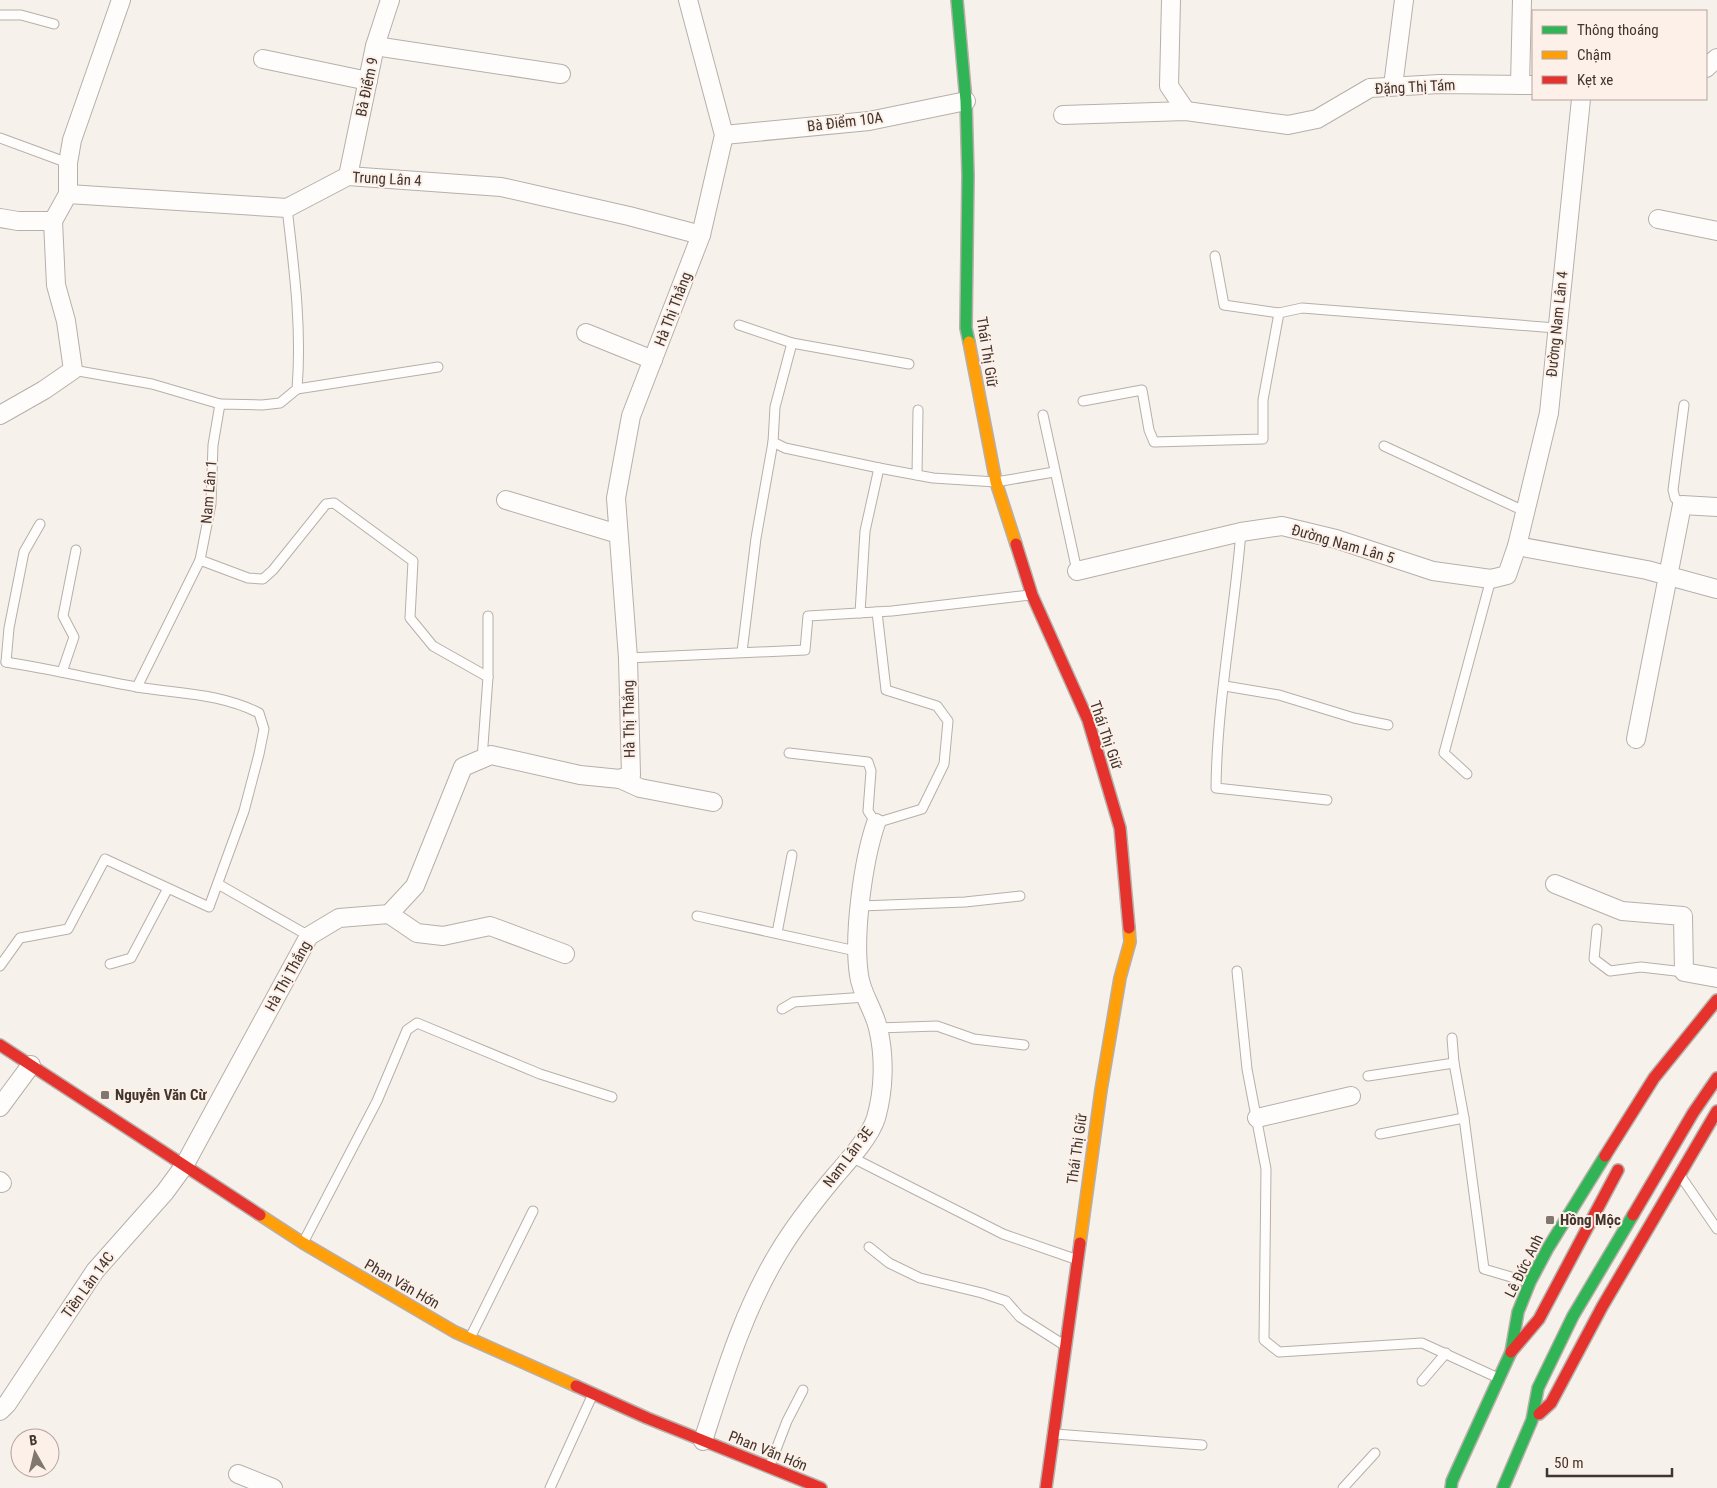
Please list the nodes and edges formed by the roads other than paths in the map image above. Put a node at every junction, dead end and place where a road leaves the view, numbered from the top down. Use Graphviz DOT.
graph roads {
  1 [pos="121,0"];
  2 [pos="390,0"];
  3 [pos="688,0"];
  4 [pos="957,0"];
  5 [pos="1171,0"];
  6 [pos="1404,0"];
  7 [pos="1522,0"];
  8 [pos="0,15"];
  9 [pos="54,24"];
  10 [pos="376,46"];
  11 [pos="263,58"];
  12 [pos="1717,58"];
  13 [pos="1707,67"];
  14 [pos="561,74"];
  15 [pos="368,81"];
  16 [pos="1527,85"];
  17 [pos="1393,86"];
  18 [pos="1581,100"];
  19 [pos="966,101"];
  20 [pos="1186,111"];
  21 [pos="1063,115"];
  22 [pos="724,135"];
  23 [pos="0,138"];
  24 [pos="68,163"];
  25 [pos="348,176"];
  26 [pos="68,194"];
  27 [pos="287,208"];
  28 [pos="0,218"];
  29 [pos="1658,220"];
  30 [pos="53,221"];
  31 [pos="1717,231"];
  32 [pos="701,235"];
  33 [pos="1215,256"];
  34 [pos="1279,313"];
  35 [pos="738,324"];
  36 [pos="1556,328"];
  37 [pos="586,333"];
  38 [pos="792,342"];
  39 [pos="653,360"];
  40 [pos="909,364"];
  41 [pos="438,367"];
  42 [pos="73,370"];
  43 [pos="296,389"];
  44 [pos="1083,401"];
  45 [pos="220,404"];
  46 [pos="1684,405"];
  47 [pos="918,410"];
  48 [pos="1043,414"];
  49 [pos="0,415"];
  50 [pos="773,442"];
  51 [pos="1384,446"];
  52 [pos="879,468"];
  53 [pos="1054,472"];
  54 [pos="917,475"];
  55 [pos="996,482"];
  56 [pos="506,500"];
  57 [pos="1682,505"];
  58 [pos="1717,507"];
  59 [pos="1524,511"];
  60 [pos="40,524"];
  61 [pos="1241,532"];
  62 [pos="618,534"];
  63 [pos="1517,546"];
  64 [pos="76,550"];
  65 [pos="200,560"];
  66 [pos="1077,571"];
  67 [pos="1666,575"];
  68 [pos="1492,579"];
  69 [pos="1717,590"];
  70 [pos="1032,595"];
  71 [pos="877,612"];
  72 [pos="860,613"];
  73 [pos="488,616"];
  74 [pos="742,652"];
  75 [pos="628,658"];
  76 [pos="3,665"];
  77 [pos="62,672"];
  78 [pos="488,677"];
  79 [pos="1225,686"];
  80 [pos="137,687"];
  81 [pos="1388,725"];
  82 [pos="1636,739"];
  83 [pos="789,753"];
  84 [pos="482,759"];
  85 [pos="1467,774"];
  86 [pos="620,778"];
  87 [pos="1327,800"];
  88 [pos="713,802"];
  89 [pos="876,823"];
  90 [pos="792,855"];
  91 [pos="218,884"];
  92 [pos="1555,884"];
  93 [pos="168,890"];
  94 [pos="1020,896"];
  95 [pos="861,906"];
  96 [pos="389,914"];
  97 [pos="697,916"];
  98 [pos="1597,929"];
  99 [pos="777,934"];
  100 [pos="309,936"];
  101 [pos="856,951"];
  102 [pos="565,954"];
  103 [pos="110,964"];
  104 [pos="0,966"];
  105 [pos="1237,970"];
  106 [pos="1684,972"];
  107 [pos="1717,978"];
  108 [pos="866,997"];
  109 [pos="1717,1000"];
  110 [pos="782,1009"];
  111 [pos="878,1028"];
  112 [pos="1452,1038"];
  113 [pos="0,1045"];
  114 [pos="1024,1045"];
  115 [pos="1454,1063"];
  116 [pos="32,1065"];
  117 [pos="1368,1076"];
  118 [pos="1717,1078"];
  119 [pos="1352,1096"];
  120 [pos="612,1097"];
  121 [pos="0,1107"];
  122 [pos="1717,1111"];
  123 [pos="1256,1118"];
  124 [pos="1464,1118"];
  125 [pos="1380,1134"];
  126 [pos="850,1157"];
  127 [pos="1623,1162"];
  128 [pos="184,1166"];
  129 [pos="1680,1174"];
  130 [pos="533,1211"];
  131 [pos="1717,1229"];
  132 [pos="303,1243"];
  133 [pos="869,1247"];
  134 [pos="1077,1259"];
  135 [pos="1530,1282"];
  136 [pos="470,1338"];
  137 [pos="1066,1347"];
  138 [pos="1511,1352"];
  139 [pos="1446,1353"];
  140 [pos="1498,1378"];
  141 [pos="1422,1381"];
  142 [pos="803,1390"];
  143 [pos="593,1394"];
  144 [pos="0,1411"];
  145 [pos="1532,1420"];
  146 [pos="1054,1434"];
  147 [pos="703,1441"];
  148 [pos="1202,1445"];
  149 [pos="1375,1453"];
  150 [pos="770,1467"];
  151 [pos="238,1474"];
  152 [pos="1449,1486"];
  153 [pos="817,1487"];
  154 [pos="273,1488"];
  155 [pos="550,1488"];
  156 [pos="1046,1488"];
  157 [pos="1343,1488"];
  158 [pos="1503,1488"];
  1 -- 24 [label="street"];
  2 -- 10 [label="street, Bà Điểm 9"];
  3 -- 22 [label="street, Hà Thị Thắng"];
  4 -- 19 [label="main road, Thái Thị Giữ"];
  5 -- 20 [label="street"];
  6 -- 17 [label="street"];
  7 -- 16 [label="street"];
  8 -- 9 [label="lane"];
  10 -- 14 [label="street"];
  10 -- 15 [label="street, Bà Điểm 9"];
  11 -- 15 [label="street"];
  12 -- 13 [label="street"];
  15 -- 25 [label="street, Bà Điểm 9"];
  16 -- 17 [label="street, Đặng Thị Tám"];
  17 -- 20 [label="street, Đặng Thị Tám"];
  18 -- 36 [label="street, Đường Nam Lân 4"];
  19 -- 22 [label="street, Bà Điểm 10A"];
  19 -- 55 [label="main road, Thái Thị Giữ"];
  20 -- 21 [label="street, Đặng Thị Tám"];
  22 -- 32 [label="street, Hà Thị Thắng"];
  23 -- 24 [label="lane"];
  24 -- 26 [label="street"];
  25 -- 27 [label="street, Trung Lân 4"];
  25 -- 32 [label="street, Trung Lân 4"];
  26 -- 27 [label="street"];
  26 -- 30 [label="street"];
  27 -- 43 [label="lane"];
  28 -- 30 [label="street"];
  29 -- 31 [label="street"];
  30 -- 42 [label="street"];
  32 -- 39 [label="street, Hà Thị Thắng"];
  33 -- 34 [label="lane"];
  34 -- 36 [label="lane"];
  34 -- 44 [label="lane"];
  35 -- 38 [label="lane"];
  36 -- 59 [label="street, Đường Nam Lân 4"];
  37 -- 39 [label="street"];
  38 -- 40 [label="lane"];
  38 -- 50 [label="lane"];
  39 -- 62 [label="street, Hà Thị Thắng"];
  41 -- 43 [label="lane"];
  42 -- 45 [label="lane"];
  42 -- 49 [label="street"];
  43 -- 45 [label="lane"];
  45 -- 65 [label="lane, Nam Lân 1"];
  46 -- 57 [label="lane"];
  47 -- 54 [label="lane"];
  48 -- 53 [label="lane, Đường Nam Lân 5"];
  50 -- 52 [label="lane"];
  50 -- 74 [label="lane"];
  51 -- 59 [label="lane"];
  52 -- 54 [label="lane"];
  52 -- 72 [label="lane"];
  53 -- 55 [label="lane"];
  53 -- 66 [label="lane, Đường Nam Lân 5"];
  54 -- 55 [label="lane"];
  55 -- 70 [label="main road, Thái Thị Giữ"];
  56 -- 62 [label="street"];
  57 -- 58 [label="street"];
  57 -- 67 [label="street"];
  59 -- 63 [label="street, Đường Nam Lân 4"];
  60 -- 76 [label="lane"];
  61 -- 66 [label="street, Đường Nam Lân 5"];
  61 -- 68 [label="street, Đường Nam Lân 5"];
  61 -- 79 [label="lane"];
  62 -- 75 [label="street, Hà Thị Thắng"];
  63 -- 67 [label="street"];
  63 -- 68 [label="street"];
  64 -- 77 [label="lane"];
  65 -- 78 [label="lane"];
  65 -- 80 [label="lane, Nam Lân 1"];
  67 -- 69 [label="street"];
  67 -- 82 [label="street"];
  68 -- 85 [label="lane"];
  70 -- 71 [label="lane"];
  70 -- 134 [label="main road, Thái Thị Giữ"];
  71 -- 72 [label="lane"];
  71 -- 89 [label="lane"];
  72 -- 74 [label="lane"];
  73 -- 78 [label="lane"];
  74 -- 75 [label="lane"];
  75 -- 86 [label="street, Hà Thị Thắng"];
  76 -- 77 [label="lane"];
  77 -- 80 [label="lane"];
  78 -- 84 [label="lane"];
  79 -- 81 [label="lane"];
  79 -- 87 [label="lane"];
  80 -- 91 [label="lane"];
  83 -- 89 [label="lane"];
  84 -- 86 [label="street, Hà Thị Thắng"];
  84 -- 96 [label="street, Hà Thị Thắng"];
  86 -- 88 [label="street"];
  89 -- 95 [label="street, Nam Lân 3E"];
  90 -- 99 [label="lane"];
  91 -- 93 [label="lane"];
  91 -- 100 [label="lane"];
  92 -- 106 [label="street"];
  93 -- 103 [label="lane"];
  93 -- 104 [label="lane"];
  94 -- 95 [label="lane"];
  95 -- 101 [label="street, Nam Lân 3E"];
  96 -- 100 [label="street, Hà Thị Thắng"];
  96 -- 102 [label="street"];
  97 -- 99 [label="lane"];
  98 -- 106 [label="lane"];
  99 -- 101 [label="lane"];
  100 -- 128 [label="street, Hà Thị Thắng"];
  101 -- 108 [label="street, Nam Lân 3E"];
  105 -- 123 [label="lane"];
  106 -- 107 [label="street"];
  108 -- 110 [label="lane"];
  108 -- 111 [label="street, Nam Lân 3E"];
  109 -- 135 [label="main road, Lê Đức Anh"];
  111 -- 114 [label="lane"];
  111 -- 126 [label="street, Nam Lân 3E"];
  112 -- 115 [label="lane"];
  113 -- 116 [label="main road, Phan Văn Hớn"];
  115 -- 117 [label="lane"];
  115 -- 124 [label="lane"];
  116 -- 121 [label="street"];
  116 -- 128 [label="main road, Phan Văn Hớn"];
  118 -- 145 [label="main road"];
  119 -- 123 [label="street"];
  120 -- 132 [label="lane"];
  122 -- 129 [label="main road"];
  123 -- 139 [label="lane"];
  124 -- 125 [label="lane"];
  124 -- 135 [label="lane"];
  126 -- 134 [label="lane"];
  126 -- 147 [label="street, Nam Lân 3E"];
  127 -- 138 [label="main road"];
  128 -- 132 [label="main road, Phan Văn Hớn"];
  128 -- 144 [label="street, Tiền Lân 14C"];
  129 -- 131 [label="lane"];
  129 -- 145 [label="main road"];
  130 -- 136 [label="lane"];
  132 -- 136 [label="main road, Phan Văn Hớn"];
  133 -- 137 [label="lane"];
  134 -- 137 [label="main road, Thái Thị Giữ"];
  135 -- 138 [label="main road, Lê Đức Anh"];
  136 -- 143 [label="main road, Phan Văn Hớn"];
  137 -- 146 [label="main road, Thái Thị Giữ"];
  138 -- 140 [label="main road"];
  139 -- 140 [label="lane"];
  139 -- 141 [label="lane"];
  140 -- 152 [label="main road"];
  142 -- 150 [label="lane"];
  143 -- 147 [label="main road, Phan Văn Hớn"];
  143 -- 155 [label="lane"];
  145 -- 158 [label="main road"];
  146 -- 148 [label="lane"];
  146 -- 156 [label="main road, Thái Thị Giữ"];
  147 -- 150 [label="main road, Phan Văn Hớn"];
  149 -- 157 [label="lane"];
  150 -- 153 [label="main road, Phan Văn Hớn"];
  151 -- 154 [label="street"];
}
